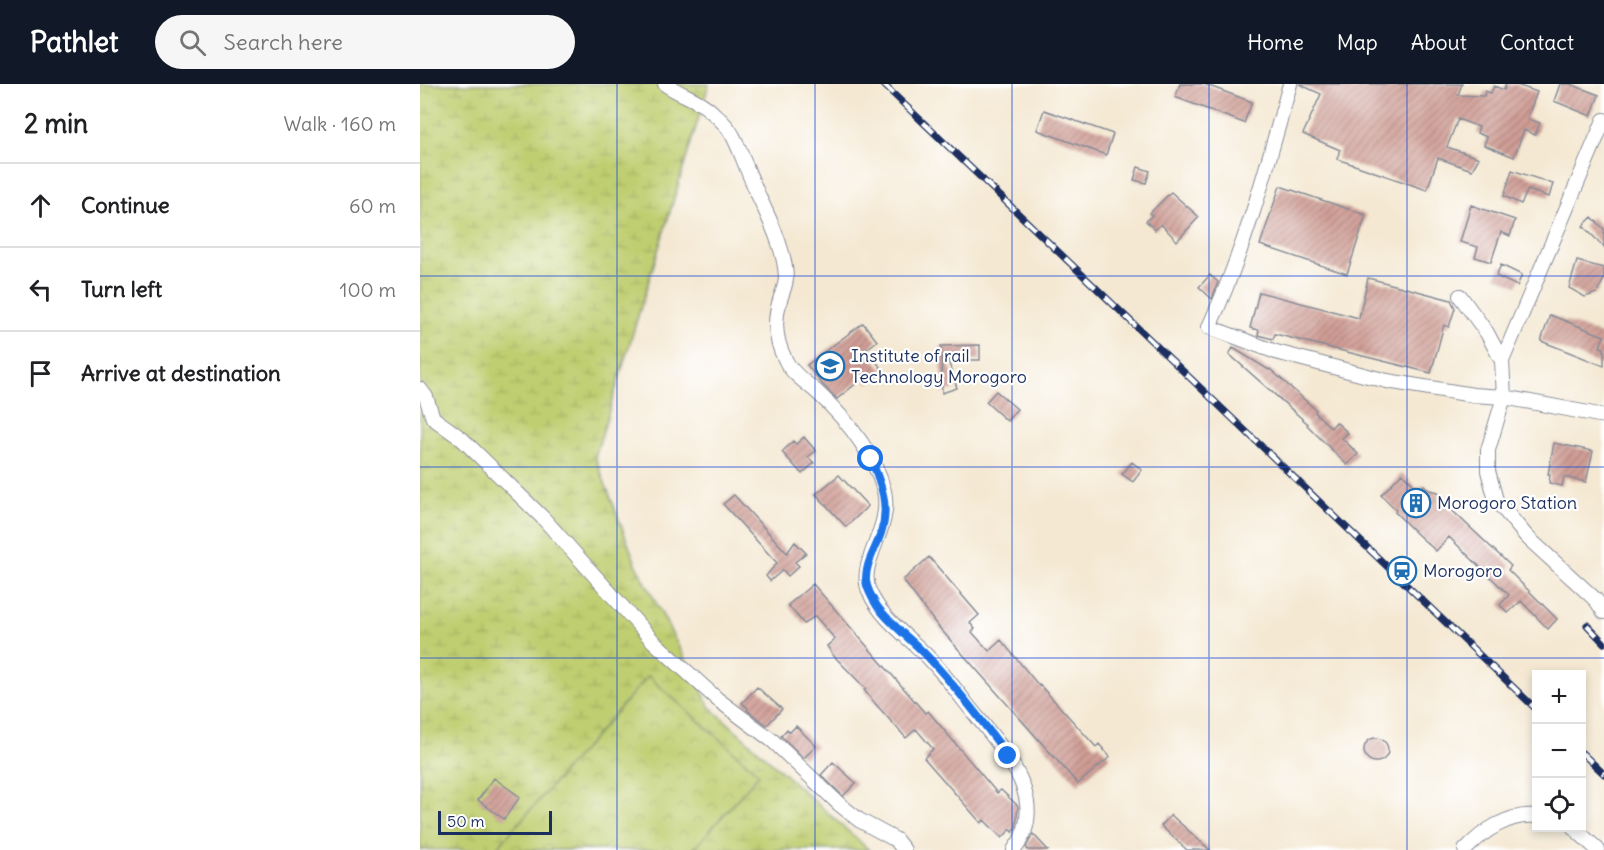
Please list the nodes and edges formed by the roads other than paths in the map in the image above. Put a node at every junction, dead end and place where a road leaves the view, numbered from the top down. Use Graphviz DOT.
graph roads {
  1 [pos="665,84"];
  2 [pos="1290,84"];
  3 [pos="1604,120"];
  4 [pos="1460,296"];
  5 [pos="1502,362"];
  6 [pos="420,389"];
  7 [pos="1504,397"];
  8 [pos="1604,416"];
  9 [pos="1604,612"];
  10 [pos="1532,815"];
  11 [pos="1578,832"];
  12 [pos="904,850"];
  13 [pos="1014,850"];
  14 [pos="1465,850"];
  15 [pos="1598,850"];
  1 -- 13 [label="street"];
  2 -- 7 [label="street"];
  3 -- 5 [label="street"];
  4 -- 5 [label="street"];
  5 -- 7 [label="street"];
  6 -- 12 [label="street"];
  7 -- 8 [label="street"];
  7 -- 9 [label="street"];
  10 -- 14 [label="street"];
  11 -- 15 [label="street"];
}
